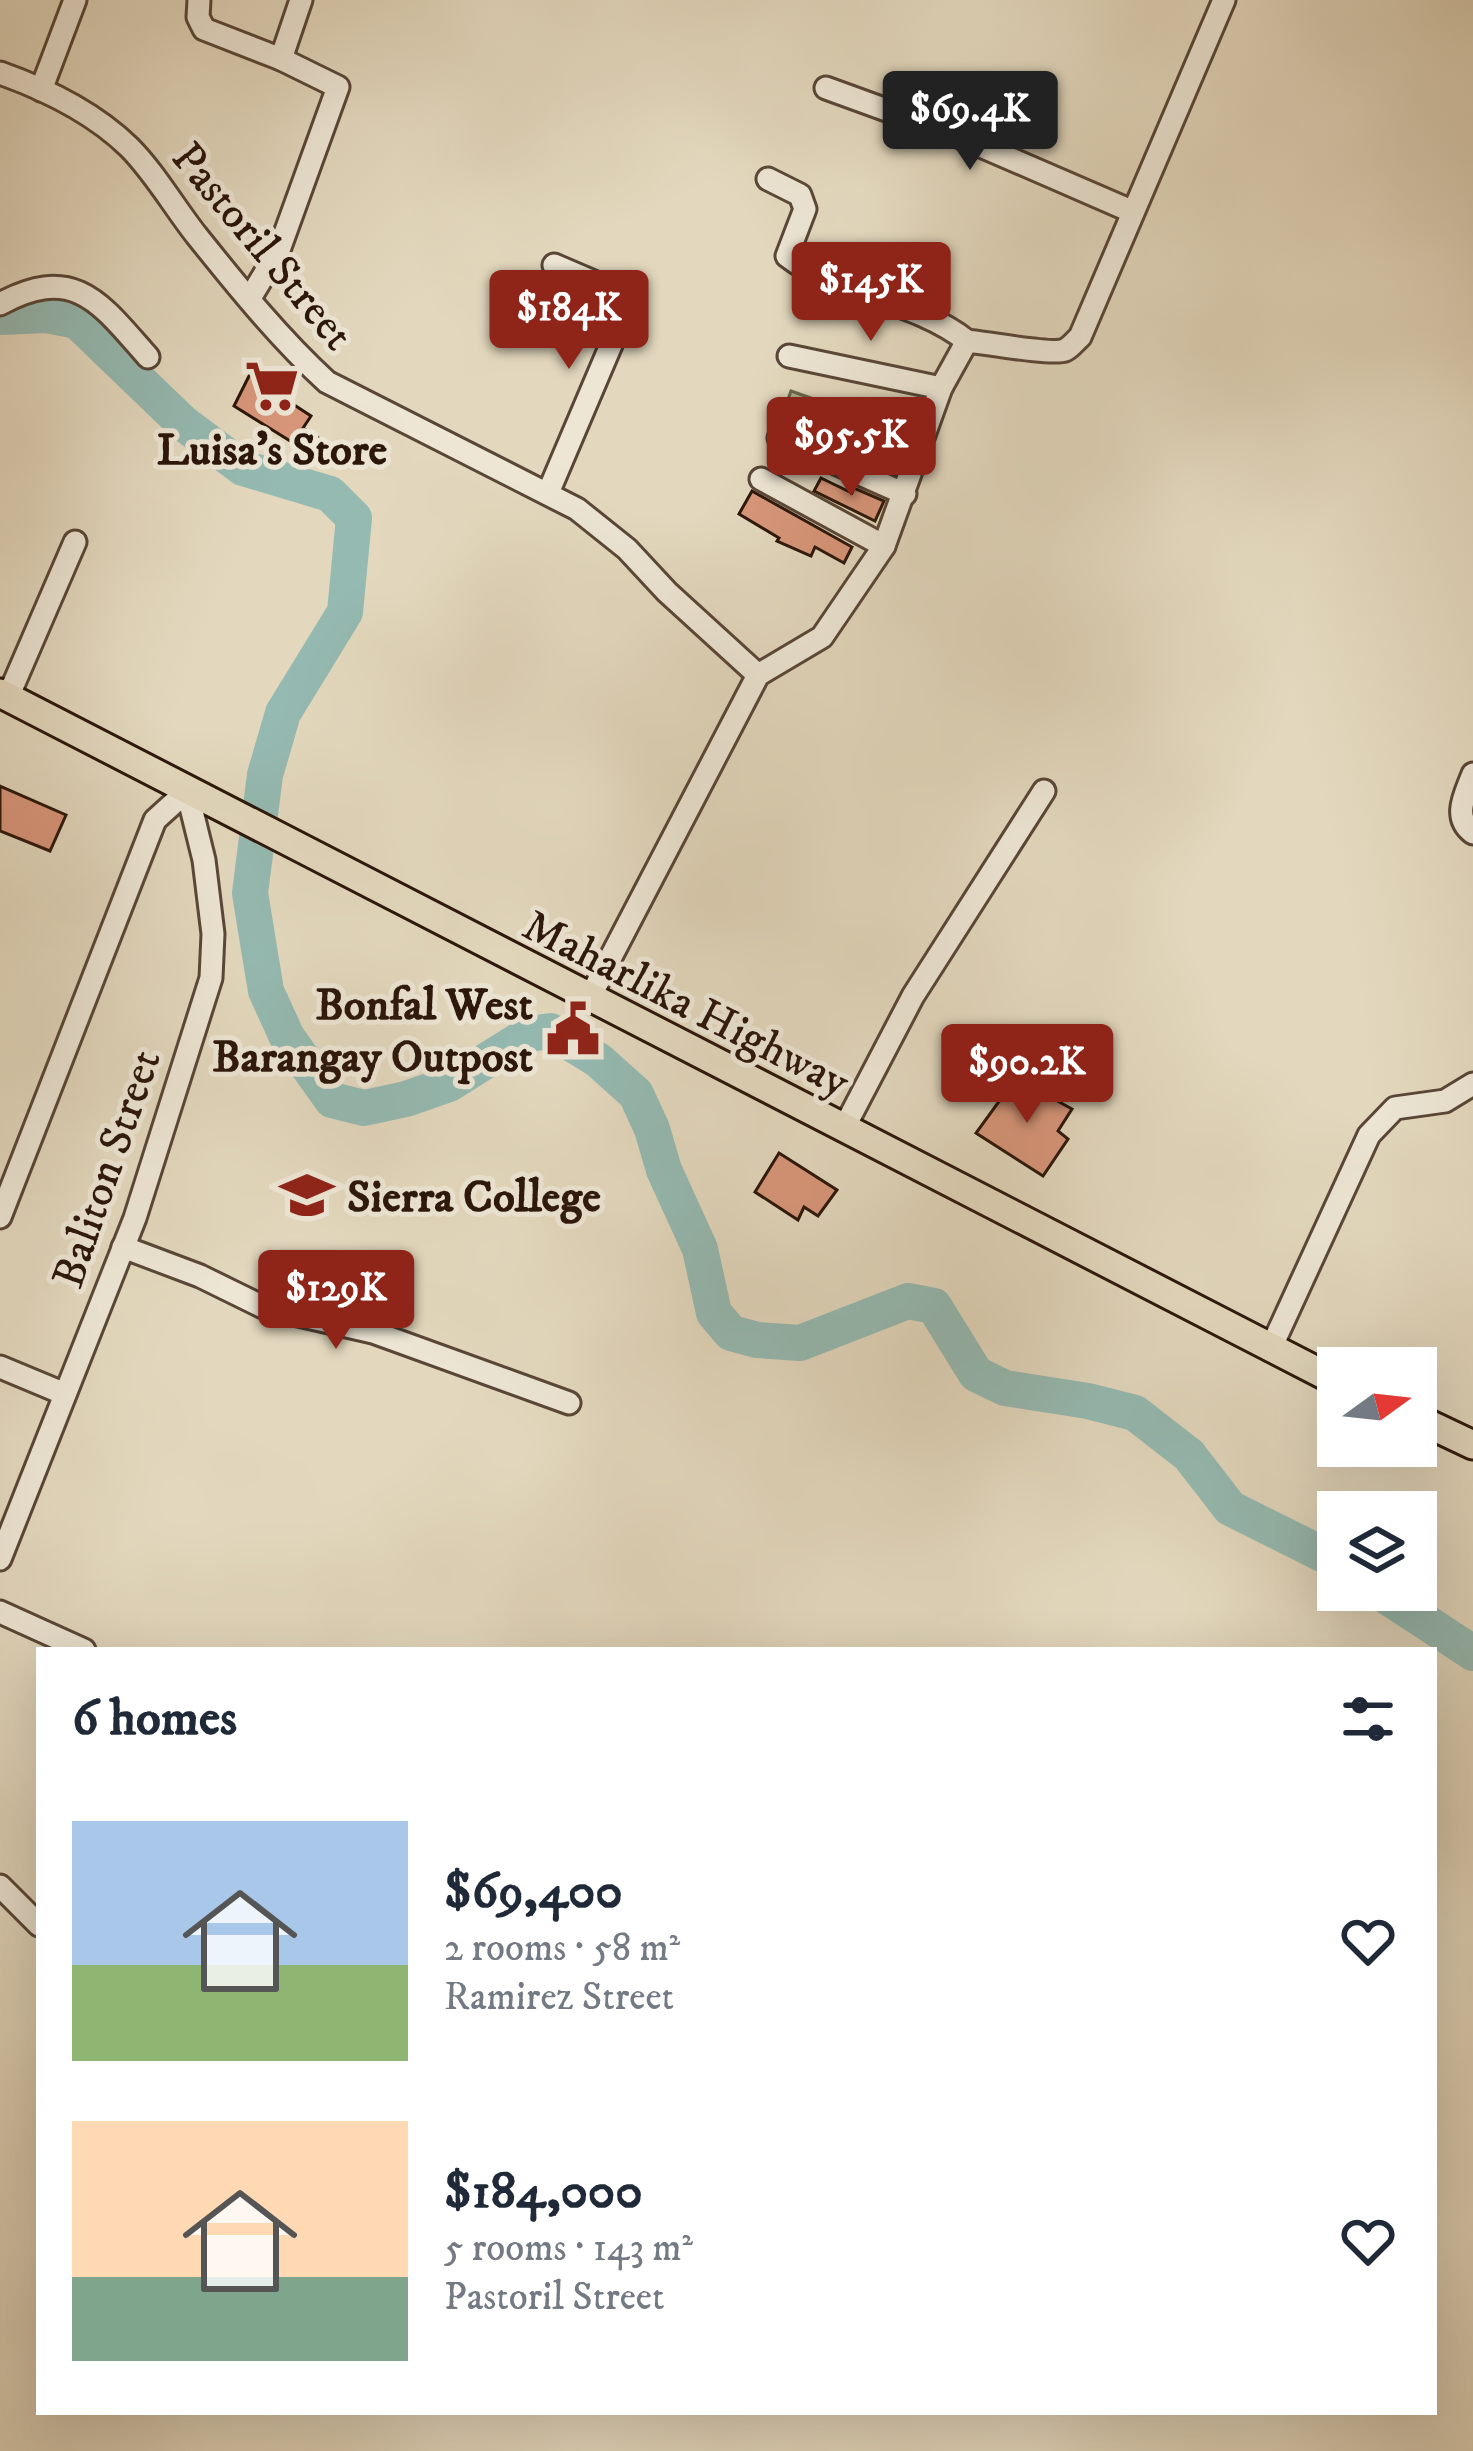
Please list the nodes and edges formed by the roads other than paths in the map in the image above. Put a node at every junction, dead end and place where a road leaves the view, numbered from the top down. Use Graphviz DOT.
graph roads {
  1 [pos="75,0"];
  2 [pos="199,0"];
  3 [pos="301,0"];
  4 [pos="1224,0"];
  5 [pos="281,59"];
  6 [pos="0,73"];
  7 [pos="826,88"];
  8 [pos="41,90"];
  9 [pos="768,179"];
  10 [pos="1131,212"];
  11 [pos="554,266"];
  12 [pos="250,298"];
  13 [pos="0,304"];
  14 [pos="967,341"];
  15 [pos="789,356"];
  16 [pos="148,357"];
  17 [pos="941,388"];
  18 [pos="779,438"];
  19 [pos="761,479"];
  20 [pos="548,493"];
  21 [pos="904,494"];
  22 [pos="75,542"];
  23 [pos="884,546"];
  24 [pos="758,675"];
  25 [pos="4,695"];
  26 [pos="1473,774"];
  27 [pos="187,791"];
  28 [pos="1044,791"];
  29 [pos="1473,832"];
  30 [pos="589,999"];
  31 [pos="1473,1084"];
  32 [pos="843,1130"];
  33 [pos="0,1217"];
  34 [pos="123,1247"];
  35 [pos="1270,1349"];
  36 [pos="0,1367"];
  37 [pos="1317,1372"];
  38 [pos="65,1394"];
  39 [pos="569,1403"];
  40 [pos="1437,1428"];
  41 [pos="1473,1445"];
  42 [pos="0,1559"];
  43 [pos="0,1612"];
  44 [pos="77,1647"];
  45 [pos="0,1886"];
  46 [pos="36,1922"];
  1 -- 8 [label="street"];
  2 -- 5 [label="street"];
  3 -- 5 [label="street"];
  4 -- 10 [label="street"];
  5 -- 12 [label="street"];
  6 -- 8 [label="street, Pastoril Street"];
  7 -- 10 [label="street"];
  8 -- 12 [label="street, Pastoril Street"];
  9 -- 14 [label="street"];
  10 -- 14 [label="street"];
  11 -- 20 [label="street"];
  12 -- 20 [label="street, Pastoril Street"];
  13 -- 16 [label="street"];
  14 -- 17 [label="street"];
  15 -- 17 [label="street"];
  17 -- 21 [label="street"];
  18 -- 21 [label="street"];
  19 -- 23 [label="street"];
  20 -- 24 [label="street, Pastoril Street"];
  21 -- 23 [label="street"];
  22 -- 25 [label="street"];
  23 -- 24 [label="street"];
  24 -- 30 [label="street"];
  25 -- 27 [label="main road, Maharlika Highway"];
  26 -- 29 [label="street"];
  27 -- 30 [label="main road, Maharlika Highway"];
  27 -- 33 [label="street"];
  27 -- 34 [label="street, Baliton Street"];
  28 -- 32 [label="street"];
  30 -- 32 [label="main road, Maharlika Highway"];
  31 -- 35 [label="street"];
  32 -- 35 [label="main road, Maharlika Highway"];
  34 -- 38 [label="street, Baliton Street"];
  34 -- 39 [label="street"];
  35 -- 37 [label="main road, Maharlika Highway"];
  36 -- 38 [label="street"];
  38 -- 42 [label="street, Baliton Street"];
  40 -- 41 [label="main road"];
  43 -- 44 [label="street"];
  45 -- 46 [label="street"];
}
